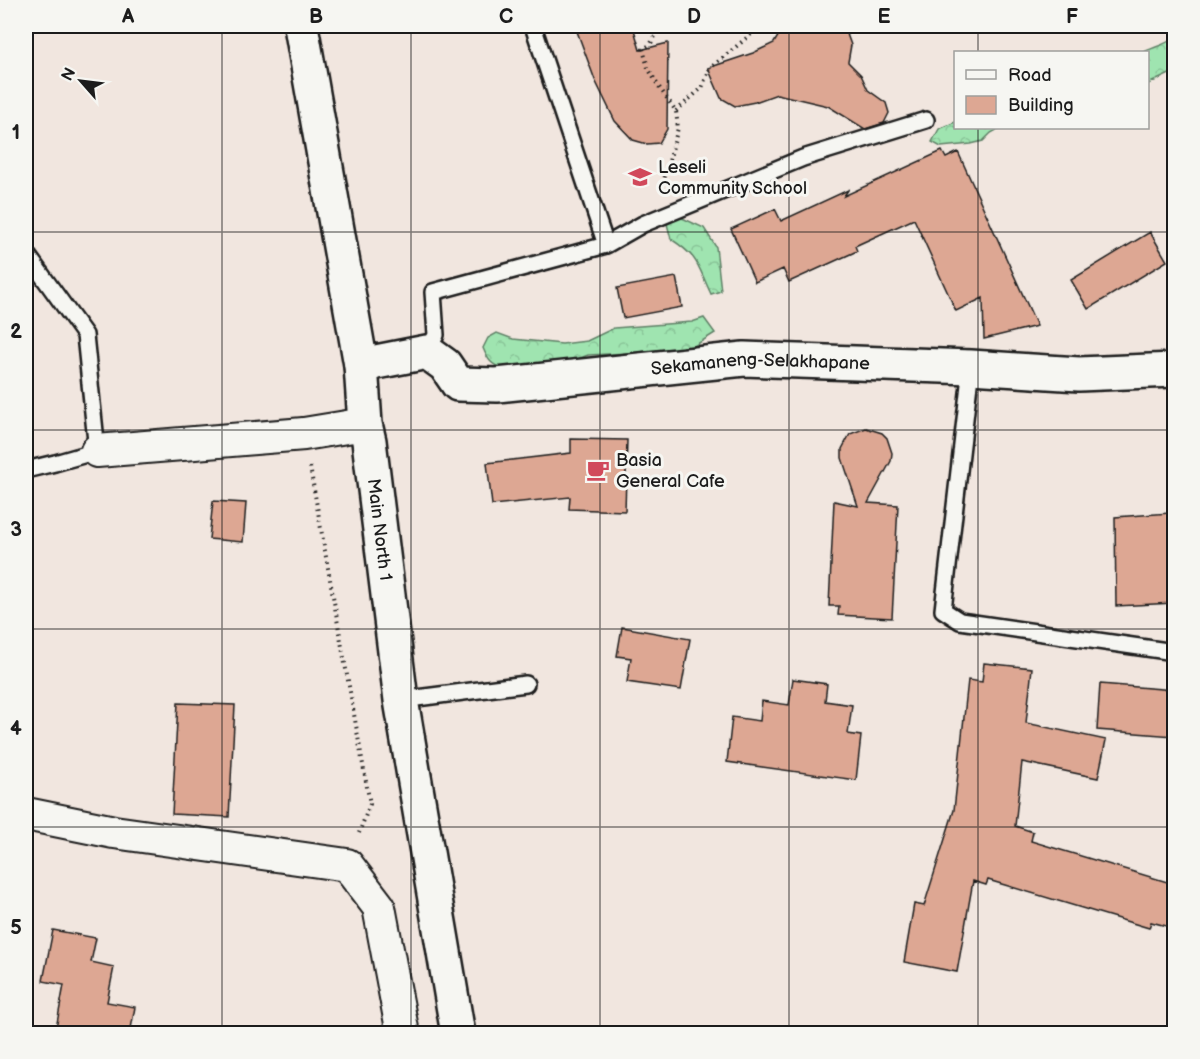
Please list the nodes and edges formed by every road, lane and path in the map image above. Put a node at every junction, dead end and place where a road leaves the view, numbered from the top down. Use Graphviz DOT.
graph roads {
  1 [pos="301,26"];
  2 [pos="533,26"];
  3 [pos="661,26"];
  4 [pos="761,26"];
  5 [pos="676,111"];
  6 [pos="927,120"];
  7 [pos="660,217"];
  8 [pos="606,245"];
  9 [pos="26,253"];
  10 [pos="427,352"];
  11 [pos="361,365"];
  12 [pos="971,368"];
  13 [pos="1174,370"];
  14 [pos="365,424"];
  15 [pos="304,434"];
  16 [pos="97,451"];
  17 [pos="26,470"];
  18 [pos="1174,652"];
  19 [pos="526,684"];
  20 [pos="401,700"];
  21 [pos="26,814"];
  22 [pos="347,865"];
  23 [pos="402,1034"];
  24 [pos="458,1034"];
  1 -- 11 [label="main road, Main North 1"];
  2 -- 8 [label="lane"];
  3 -- 5 [label="path"];
  4 -- 5 [label="path"];
  5 -- 7 [label="path"];
  6 -- 7 [label="lane"];
  7 -- 8 [label="lane"];
  8 -- 10 [label="lane"];
  9 -- 16 [label="lane"];
  10 -- 11 [label="main road"];
  10 -- 12 [label="main road, Sekamaneng-Selakhapane"];
  11 -- 14 [label="main road, Main North 1"];
  12 -- 13 [label="main road, Sekamaneng-Selakhapane"];
  12 -- 18 [label="lane"];
  14 -- 15 [label="street"];
  14 -- 20 [label="main road, Main North 1"];
  15 -- 16 [label="street"];
  15 -- 22 [label="path"];
  16 -- 17 [label="lane"];
  19 -- 20 [label="lane"];
  20 -- 24 [label="main road, Main North 1"];
  21 -- 22 [label="street"];
  22 -- 23 [label="street"];
}
